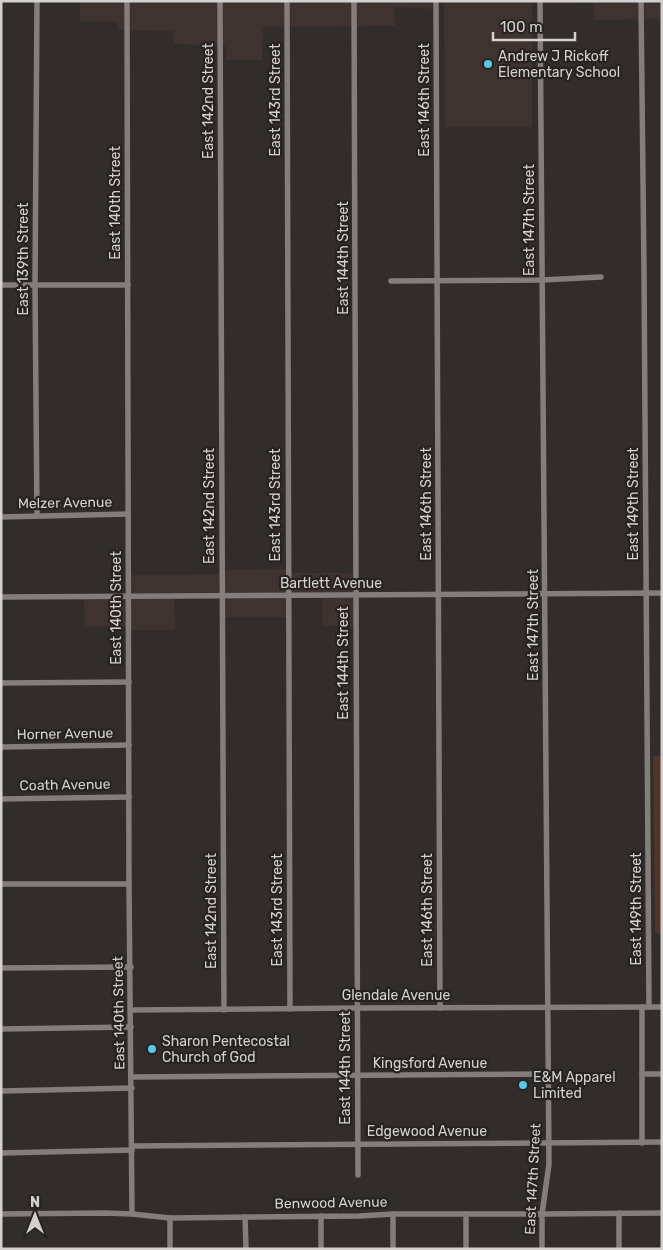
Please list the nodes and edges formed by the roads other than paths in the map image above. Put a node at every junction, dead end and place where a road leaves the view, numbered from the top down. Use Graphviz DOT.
graph roads {
  1 [pos="37,1"];
  2 [pos="127,1"];
  3 [pos="220,1"];
  4 [pos="287,1"];
  5 [pos="354,1"];
  6 [pos="436,1"];
  7 [pos="540,1"];
  8 [pos="641,1"];
  9 [pos="602,277"];
  10 [pos="542,280"];
  11 [pos="391,281"];
  12 [pos="438,281"];
  13 [pos="1,285"];
  14 [pos="35,285"];
  15 [pos="128,285"];
  16 [pos="128,514"];
  17 [pos="37,516"];
  18 [pos="1,517"];
  19 [pos="646,593"];
  20 [pos="662,593"];
  21 [pos="438,594"];
  22 [pos="545,594"];
  23 [pos="222,595"];
  24 [pos="288,595"];
  25 [pos="356,595"];
  26 [pos="128,596"];
  27 [pos="1,597"];
  28 [pos="1,682"];
  29 [pos="129,682"];
  30 [pos="129,745"];
  31 [pos="1,747"];
  32 [pos="129,797"];
  33 [pos="1,799"];
  34 [pos="1,884"];
  35 [pos="129,884"];
  36 [pos="131,967"];
  37 [pos="1,968"];
  38 [pos="548,1007"];
  39 [pos="646,1007"];
  40 [pos="662,1007"];
  41 [pos="357,1008"];
  42 [pos="440,1008"];
  43 [pos="290,1009"];
  44 [pos="131,1010"];
  45 [pos="224,1010"];
  46 [pos="131,1027"];
  47 [pos="1,1029"];
  48 [pos="548,1074"];
  49 [pos="642,1074"];
  50 [pos="662,1074"];
  51 [pos="358,1076"];
  52 [pos="132,1077"];
  53 [pos="132,1088"];
  54 [pos="1,1091"];
  55 [pos="662,1142"];
  56 [pos="548,1143"];
  57 [pos="642,1143"];
  58 [pos="358,1144"];
  59 [pos="132,1148"];
  60 [pos="1,1153"];
  61 [pos="358,1175"];
  62 [pos="619,1213"];
  63 [pos="662,1213"];
  64 [pos="1,1214"];
  65 [pos="132,1214"];
  66 [pos="393,1214"];
  67 [pos="466,1214"];
  68 [pos="542,1214"];
  69 [pos="245,1216"];
  70 [pos="321,1216"];
  71 [pos="170,1218"];
  72 [pos="170,1249"];
  73 [pos="246,1249"];
  74 [pos="321,1249"];
  75 [pos="393,1249"];
  76 [pos="466,1249"];
  77 [pos="542,1249"];
  78 [pos="619,1249"];
  1 -- 14 [label="street, East 139th Street"];
  2 -- 15 [label="street, East 140th Street"];
  3 -- 23 [label="street, East 142nd Street"];
  4 -- 24 [label="street, East 143rd Street"];
  5 -- 25 [label="street, East 144th Street"];
  6 -- 12 [label="street, East 146th Street"];
  7 -- 10 [label="street, East 147th Street"];
  8 -- 19 [label="street, East 149th Street"];
  9 -- 10 [label="street"];
  10 -- 12 [label="street"];
  10 -- 22 [label="street, East 147th Street"];
  11 -- 12 [label="street"];
  12 -- 21 [label="street, East 146th Street"];
  13 -- 14 [label="street"];
  14 -- 15 [label="street"];
  14 -- 17 [label="street, East 139th Street"];
  15 -- 16 [label="street, East 140th Street"];
  16 -- 17 [label="street, Melzer Avenue"];
  16 -- 26 [label="street, East 140th Street"];
  17 -- 18 [label="street, Melzer Avenue"];
  19 -- 20 [label="street, Bartlett Avenue"];
  19 -- 22 [label="street, Bartlett Avenue"];
  19 -- 39 [label="street, East 149th Street"];
  21 -- 22 [label="street, Bartlett Avenue"];
  21 -- 25 [label="street, Bartlett Avenue"];
  21 -- 42 [label="street, East 146th Street"];
  22 -- 38 [label="street, East 147th Street"];
  23 -- 24 [label="street, Bartlett Avenue"];
  23 -- 26 [label="street, Bartlett Avenue"];
  23 -- 45 [label="street, East 142nd Street"];
  24 -- 25 [label="street, Bartlett Avenue"];
  24 -- 43 [label="street, East 143rd Street"];
  25 -- 41 [label="street, East 144th Street"];
  26 -- 27 [label="street, Bartlett Avenue"];
  26 -- 29 [label="street, East 140th Street"];
  28 -- 29 [label="street"];
  29 -- 30 [label="street, East 140th Street"];
  30 -- 31 [label="street, Horner Avenue"];
  30 -- 32 [label="street, East 140th Street"];
  32 -- 33 [label="street, Coath Avenue"];
  32 -- 35 [label="street, East 140th Street"];
  34 -- 35 [label="street"];
  35 -- 36 [label="street, East 140th Street"];
  36 -- 37 [label="street"];
  36 -- 44 [label="street, East 140th Street"];
  38 -- 39 [label="street, Glendale Avenue"];
  38 -- 42 [label="street, Glendale Avenue"];
  38 -- 48 [label="street, East 147th Street"];
  39 -- 40 [label="street, Glendale Avenue"];
  39 -- 49 [label="street, East 149th Street"];
  41 -- 42 [label="street, Glendale Avenue"];
  41 -- 43 [label="street, Glendale Avenue"];
  41 -- 51 [label="street, East 144th Street"];
  43 -- 45 [label="street, Glendale Avenue"];
  44 -- 45 [label="street, Glendale Avenue"];
  44 -- 46 [label="street, East 140th Street"];
  46 -- 47 [label="street"];
  46 -- 52 [label="street, East 140th Street"];
  48 -- 51 [label="street, Kingsford Avenue"];
  48 -- 56 [label="street, East 147th Street"];
  49 -- 50 [label="street"];
  49 -- 57 [label="street, East 149th Street"];
  51 -- 52 [label="street, Kingsford Avenue"];
  51 -- 58 [label="street, East 144th Street"];
  52 -- 53 [label="street, East 140th Street"];
  53 -- 54 [label="street"];
  53 -- 59 [label="street, East 140th Street"];
  55 -- 57 [label="street, Edgewood Avenue"];
  56 -- 57 [label="street, Edgewood Avenue"];
  56 -- 58 [label="street, Edgewood Avenue"];
  56 -- 68 [label="street, East 147th Street"];
  58 -- 59 [label="street, Edgewood Avenue"];
  58 -- 61 [label="street, East 144th Street"];
  59 -- 60 [label="street, Edgewood Avenue"];
  59 -- 65 [label="street, East 140th Street"];
  62 -- 63 [label="street, Benwood Avenue"];
  62 -- 68 [label="street, Benwood Avenue"];
  62 -- 78 [label="street"];
  64 -- 65 [label="street, Benwood Avenue"];
  65 -- 71 [label="street, Benwood Avenue"];
  66 -- 67 [label="street, Benwood Avenue"];
  66 -- 70 [label="street, Benwood Avenue"];
  66 -- 75 [label="street"];
  67 -- 68 [label="street, Benwood Avenue"];
  67 -- 76 [label="street"];
  68 -- 77 [label="street, East 147th Street"];
  69 -- 70 [label="street, Benwood Avenue"];
  69 -- 71 [label="street, Benwood Avenue"];
  69 -- 73 [label="street"];
  70 -- 74 [label="street"];
  71 -- 72 [label="street"];
}
